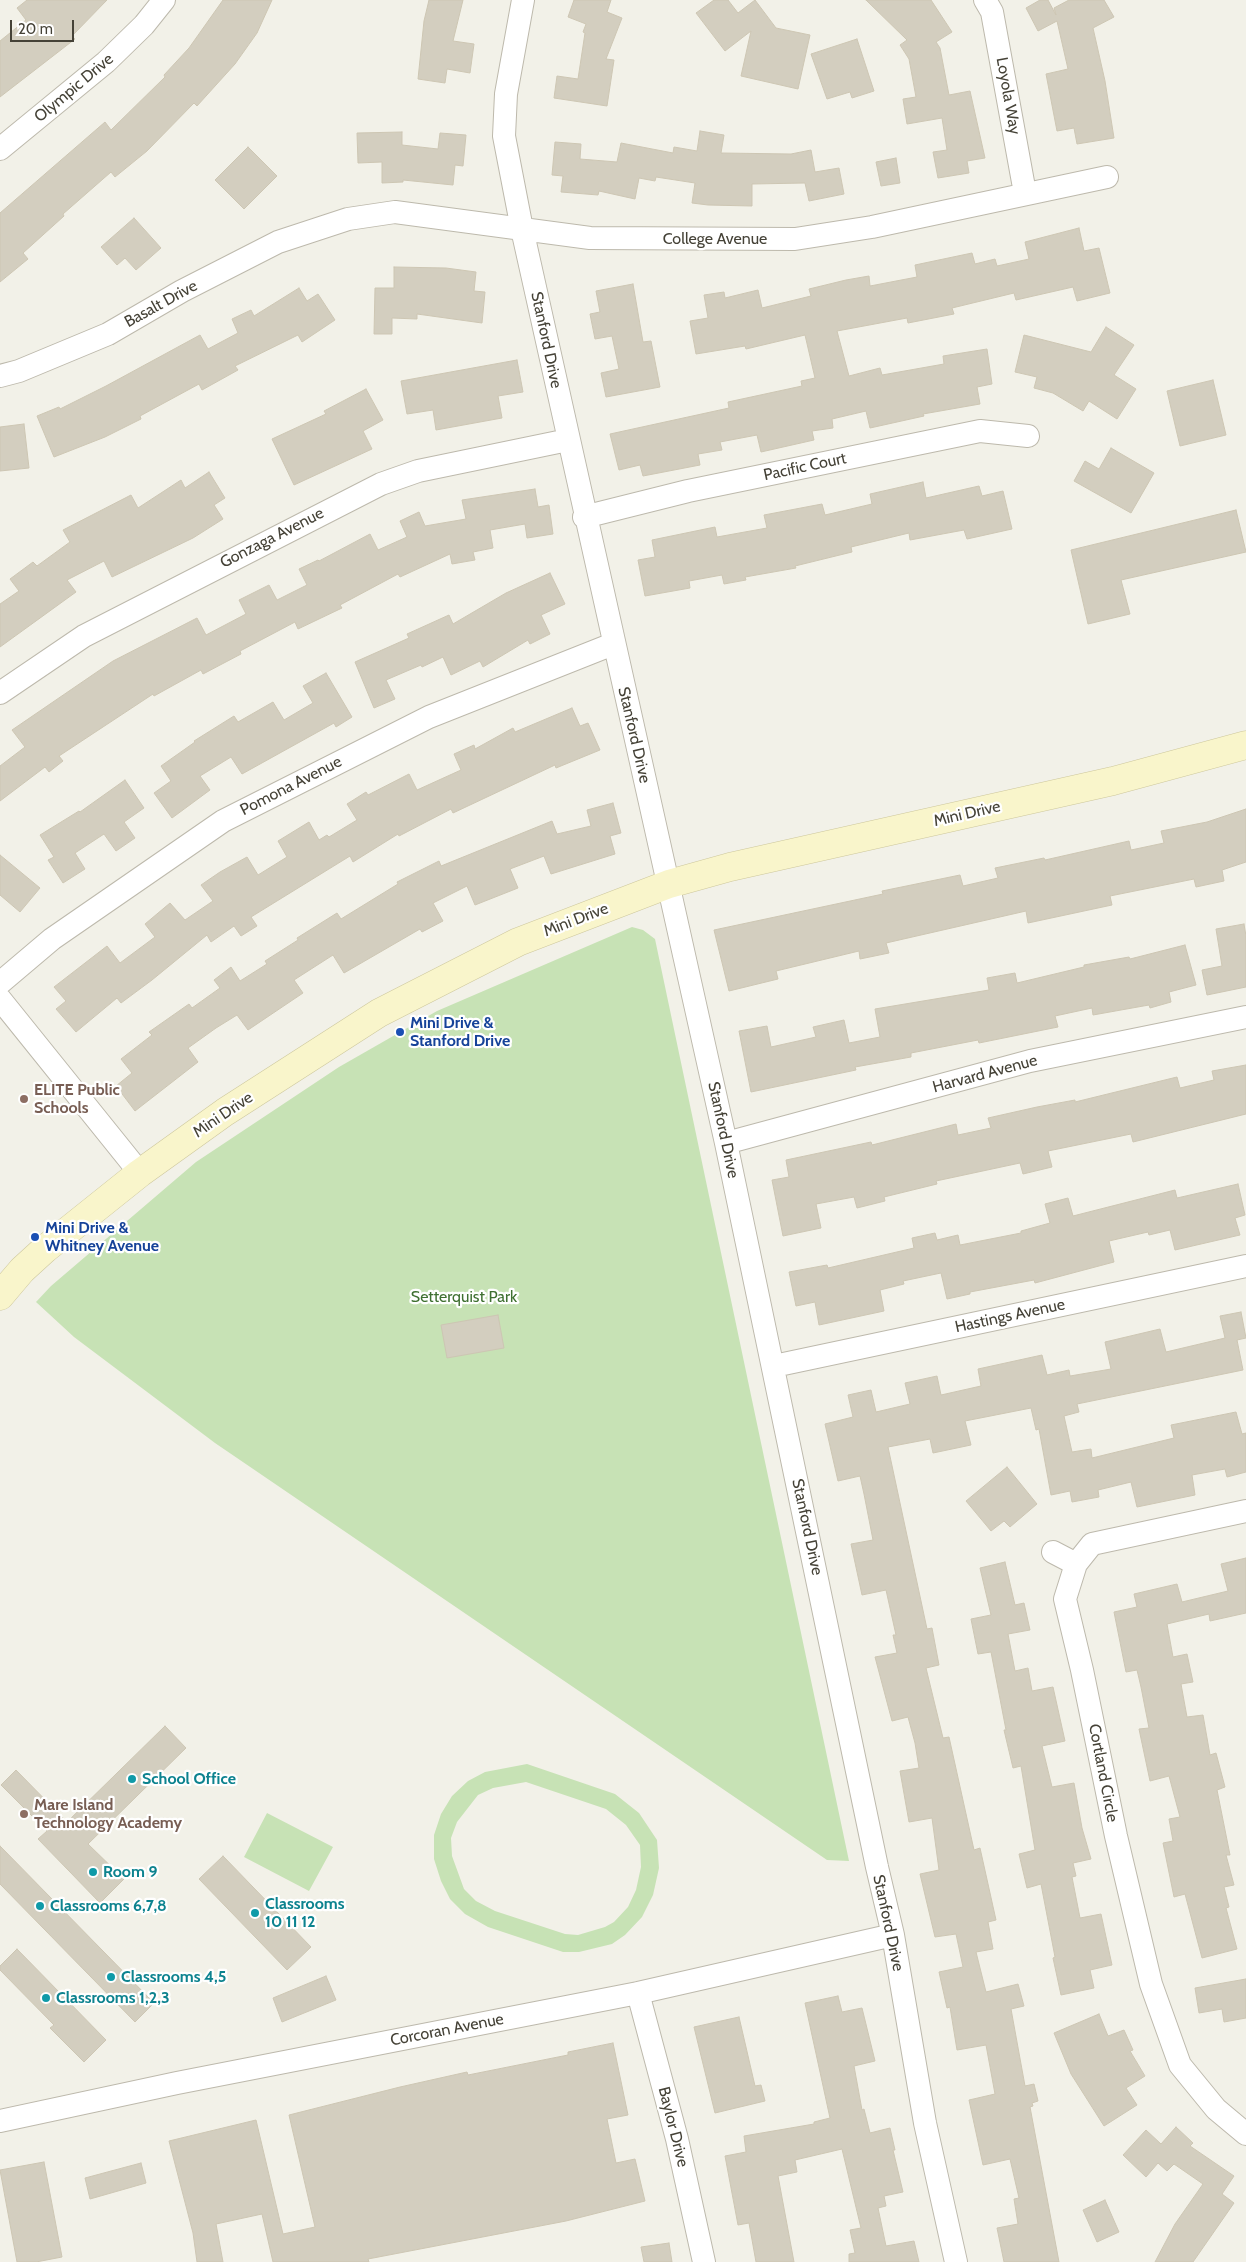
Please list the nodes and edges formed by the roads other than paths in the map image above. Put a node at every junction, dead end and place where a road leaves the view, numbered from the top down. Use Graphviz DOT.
graph roads {
  1 [pos="164,0"];
  2 [pos="523,0"];
  3 [pos="985,0"];
  4 [pos="0,149"];
  5 [pos="1107,177"];
  6 [pos="1025,193"];
  7 [pos="321,227"];
  8 [pos="522,229"];
  9 [pos="0,376"];
  10 [pos="1028,436"];
  11 [pos="568,440"];
  12 [pos="584,517"];
  13 [pos="613,644"];
  14 [pos="0,693"];
  15 [pos="1246,745"];
  16 [pos="669,884"];
  17 [pos="0,983"];
  18 [pos="0,1000"];
  19 [pos="1246,1018"];
  20 [pos="726,1143"];
  21 [pos="140,1173"];
  22 [pos="1246,1266"];
  23 [pos="0,1296"];
  24 [pos="774,1366"];
  25 [pos="1246,1511"];
  26 [pos="1052,1552"];
  27 [pos="1076,1564"];
  28 [pos="893,1936"];
  29 [pos="638,1993"];
  30 [pos="0,2121"];
  31 [pos="1246,2134"];
  32 [pos="704,2262"];
  33 [pos="956,2262"];
  1 -- 4 [label="street, Olympic Drive"];
  2 -- 8 [label="street, Stanford Drive"];
  3 -- 6 [label="street, Loyola Way"];
  5 -- 6 [label="street, College Avenue"];
  6 -- 8 [label="street, College Avenue"];
  7 -- 8 [label="street, College Avenue"];
  7 -- 9 [label="street, Basalt Drive"];
  8 -- 11 [label="street, Stanford Drive"];
  10 -- 12 [label="street, Pacific Court"];
  11 -- 12 [label="street, Stanford Drive"];
  11 -- 14 [label="street, Gonzaga Avenue"];
  12 -- 13 [label="street, Stanford Drive"];
  13 -- 16 [label="street, Stanford Drive"];
  13 -- 17 [label="street, Pomona Avenue"];
  15 -- 16 [label="street, Mini Drive"];
  16 -- 20 [label="street, Stanford Drive"];
  16 -- 21 [label="street, Mini Drive"];
  18 -- 21 [label="street"];
  19 -- 20 [label="street, Harvard Avenue"];
  20 -- 24 [label="street, Stanford Drive"];
  21 -- 23 [label="street, Mini Drive"];
  22 -- 24 [label="street, Hastings Avenue"];
  24 -- 28 [label="street, Stanford Drive"];
  25 -- 27 [label="street, Cortland Circle"];
  26 -- 27 [label="street"];
  27 -- 31 [label="street, Cortland Circle"];
  28 -- 29 [label="street, Corcoran Avenue"];
  28 -- 33 [label="street, Stanford Drive"];
  29 -- 30 [label="street, Corcoran Avenue"];
  29 -- 32 [label="street, Baylor Drive"];
}
